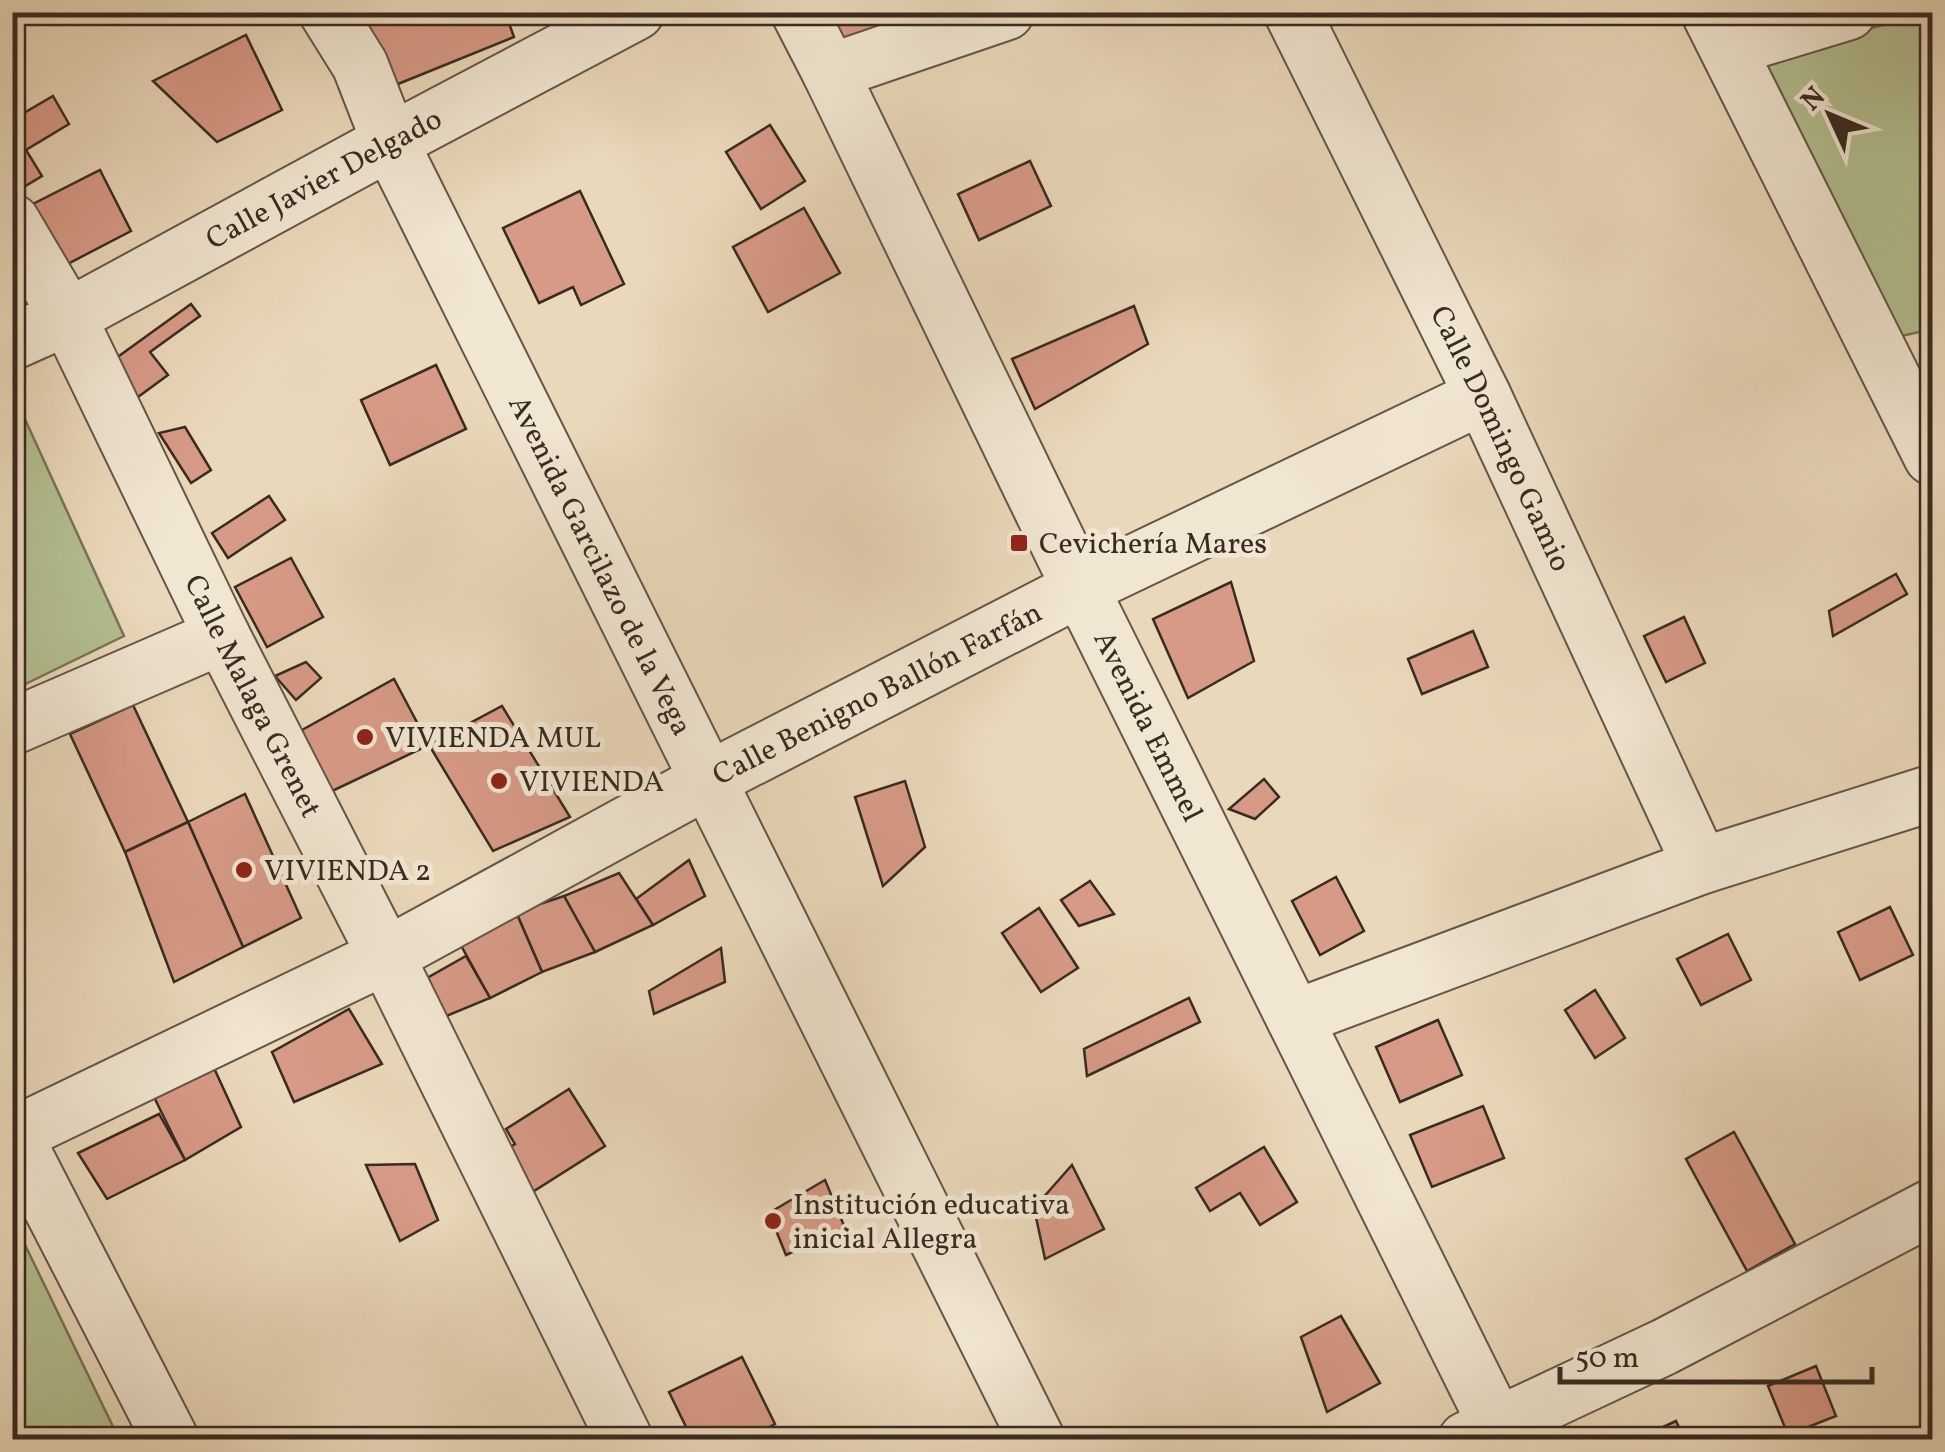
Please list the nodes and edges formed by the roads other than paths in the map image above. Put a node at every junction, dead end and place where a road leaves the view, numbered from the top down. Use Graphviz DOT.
graph roads {
  1 [pos="327,12"];
  2 [pos="636,12"];
  3 [pos="799,12"];
  4 [pos="1006,12"];
  5 [pos="1292,12"];
  6 [pos="1848,12"];
  7 [pos="1719,30"];
  8 [pos="830,72"];
  9 [pos="390,142"];
  10 [pos="12,222"];
  11 [pos="68,317"];
  12 [pos="12,342"];
  13 [pos="1482,396"];
  14 [pos="1932,457"];
  15 [pos="1081,588"];
  16 [pos="222,636"];
  17 [pos="12,727"];
  18 [pos="708,780"];
  19 [pos="1932,793"];
  20 [pos="1701,866"];
  21 [pos="386,956"];
  22 [pos="1295,1018"];
  23 [pos="13,1136"];
  24 [pos="1932,1207"];
  25 [pos="1489,1434"];
  26 [pos="171,1440"];
  27 [pos="625,1440"];
  28 [pos="1037,1440"];
  1 -- 9 [label="street, Avenida Garcilazo de la Vega"];
  2 -- 9 [label="street, Calle Javier Delgado"];
  3 -- 8 [label="street, Avenida Emmel"];
  4 -- 8 [label="street"];
  5 -- 13 [label="street, Calle Domingo Gamio"];
  6 -- 7 [label="street"];
  7 -- 14 [label="street"];
  8 -- 15 [label="street, Avenida Emmel"];
  9 -- 11 [label="street, Calle Javier Delgado"];
  9 -- 18 [label="street, Avenida Garcilazo de la Vega"];
  10 -- 11 [label="street, Calle Malaga Grenet"];
  11 -- 12 [label="street, Calle Javier Delgado"];
  11 -- 16 [label="street, Calle Malaga Grenet"];
  13 -- 15 [label="street, Calle Benigno Ballón Farfán"];
  13 -- 20 [label="street, Calle Domingo Gamio"];
  15 -- 18 [label="street, Calle Benigno Ballón Farfán"];
  15 -- 22 [label="street, Avenida Emmel"];
  16 -- 17 [label="street"];
  16 -- 21 [label="street, Calle Malaga Grenet"];
  18 -- 21 [label="street, Calle Benigno Ballón Farfán"];
  18 -- 28 [label="street, Avenida Garcilazo de la Vega"];
  19 -- 20 [label="street"];
  20 -- 22 [label="street"];
  21 -- 23 [label="street, Calle Benigno Ballón Farfán"];
  21 -- 27 [label="street, Calle Malaga Grenet"];
  22 -- 25 [label="street, Avenida Emmel"];
  23 -- 26 [label="street"];
  24 -- 25 [label="street"];
}
